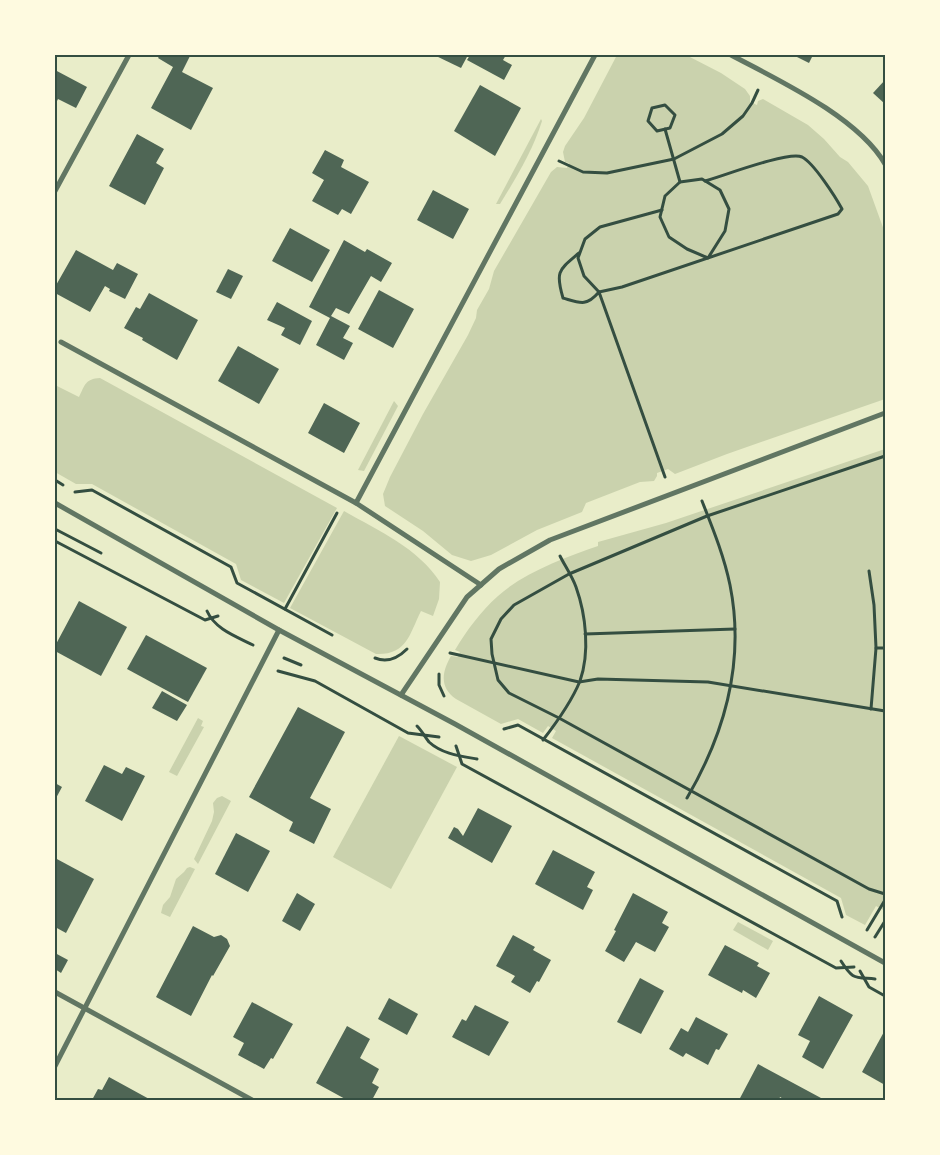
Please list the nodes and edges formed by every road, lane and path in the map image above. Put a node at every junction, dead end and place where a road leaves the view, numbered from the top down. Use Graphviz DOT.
graph roads {
  1 [pos="128,55"];
  2 [pos="595,55"];
  3 [pos="731,55"];
  4 [pos="756,95"];
  5 [pos="665,130"];
  6 [pos="674,159"];
  7 [pos="885,164"];
  8 [pos="568,165"];
  9 [pos="705,181"];
  10 [pos="680,182"];
  11 [pos="55,191"];
  12 [pos="662,210"];
  13 [pos="580,253"];
  14 [pos="708,258"];
  15 [pos="599,292"];
  16 [pos="61,342"];
  17 [pos="885,413"];
  18 [pos="885,456"];
  19 [pos="55,480"];
  20 [pos="695,485"];
  21 [pos="671,494"];
  22 [pos="345,497"];
  23 [pos="55,502"];
  24 [pos="356,503"];
  25 [pos="707,516"];
  26 [pos="55,529"];
  27 [pos="55,540"];
  28 [pos="568,552"];
  29 [pos="104,554"];
  30 [pos="559,555"];
  31 [pos="552,559"];
  32 [pos="869,571"];
  33 [pos="569,574"];
  34 [pos="481,585"];
  35 [pos="202,605"];
  36 [pos="285,610"];
  37 [pos="211,618"];
  38 [pos="224,619"];
  39 [pos="735,629"];
  40 [pos="280,630"];
  41 [pos="586,634"];
  42 [pos="335,637"];
  43 [pos="452,645"];
  44 [pos="876,648"];
  45 [pos="885,648"];
  46 [pos="268,652"];
  47 [pos="369,655"];
  48 [pos="426,659"];
  49 [pos="493,663"];
  50 [pos="260,667"];
  51 [pos="579,682"];
  52 [pos="731,685"];
  53 [pos="401,695"];
  54 [pos="450,701"];
  55 [pos="870,709"];
  56 [pos="885,712"];
  57 [pos="559,718"];
  58 [pos="502,730"];
  59 [pos="544,740"];
  60 [pos="447,741"];
  61 [pos="451,743"];
  62 [pos="690,791"];
  63 [pos="687,798"];
  64 [pos="885,894"];
  65 [pos="885,900"];
  66 [pos="842,918"];
  67 [pos="859,926"];
  68 [pos="867,930"];
  69 [pos="880,938"];
  70 [pos="885,963"];
  71 [pos="845,967"];
  72 [pos="865,979"];
  73 [pos="878,980"];
  74 [pos="55,992"];
  75 [pos="885,996"];
  76 [pos="86,1008"];
  77 [pos="55,1066"];
  78 [pos="252,1100"];
  1 -- 11 [label="street"];
  2 -- 24 [label="street"];
  3 -- 7 [label="street"];
  4 -- 6 [label="path"];
  5 -- 5 [label="path"];
  5 -- 6 [label="path"];
  6 -- 8 [label="path"];
  6 -- 10 [label="path"];
  9 -- 10 [label="path"];
  9 -- 14 [label="path"];
  9 -- 14 [label="path"];
  10 -- 12 [label="path"];
  12 -- 13 [label="path"];
  12 -- 14 [label="path"];
  13 -- 15 [label="path"];
  13 -- 15 [label="path"];
  14 -- 15 [label="path"];
  15 -- 21 [label="path"];
  16 -- 22 [label="street"];
  17 -- 20 [label="street"];
  18 -- 25 [label="path"];
  19 -- 36 [label="path"];
  20 -- 21 [label="street"];
  20 -- 25 [label="path"];
  21 -- 34 [label="street"];
  22 -- 24 [label="street"];
  22 -- 36 [label="path"];
  23 -- 40 [label="street"];
  24 -- 34 [label="street"];
  25 -- 33 [label="path"];
  25 -- 39 [label="path"];
  26 -- 29 [label="path"];
  27 -- 37 [label="path"];
  28 -- 30 [label="path"];
  30 -- 31 [label="path"];
  30 -- 33 [label="path"];
  32 -- 44 [label="path"];
  33 -- 41 [label="path"];
  33 -- 49 [label="path"];
  34 -- 48 [label="street"];
  35 -- 37 [label="path"];
  36 -- 42 [label="path"];
  37 -- 38 [label="path"];
  37 -- 46 [label="path"];
  39 -- 41 [label="path"];
  39 -- 52 [label="path"];
  40 -- 46 [label="street"];
  40 -- 53 [label="street"];
  41 -- 51 [label="path"];
  43 -- 49 [label="path"];
  44 -- 45 [label="path"];
  44 -- 55 [label="path"];
  46 -- 50 [label="street"];
  47 -- 48 [label="path"];
  48 -- 53 [label="street"];
  48 -- 54 [label="path"];
  49 -- 51 [label="path"];
  49 -- 57 [label="path"];
  50 -- 60 [label="path"];
  50 -- 76 [label="street"];
  51 -- 52 [label="path"];
  51 -- 57 [label="path"];
  52 -- 55 [label="path"];
  52 -- 62 [label="path"];
  53 -- 70 [label="street"];
  55 -- 56 [label="path"];
  57 -- 59 [label="path"];
  57 -- 62 [label="path"];
  58 -- 59 [label="path"];
  59 -- 66 [label="path"];
  61 -- 71 [label="path"];
  62 -- 63 [label="path"];
  62 -- 64 [label="path"];
  65 -- 68 [label="path"];
  67 -- 68 [label="path"];
  68 -- 69 [label="path"];
  71 -- 72 [label="path"];
  71 -- 72 [label="path"];
  72 -- 73 [label="path"];
  72 -- 75 [label="path"];
  74 -- 76 [label="street"];
  76 -- 77 [label="street"];
  76 -- 78 [label="street"];
}
